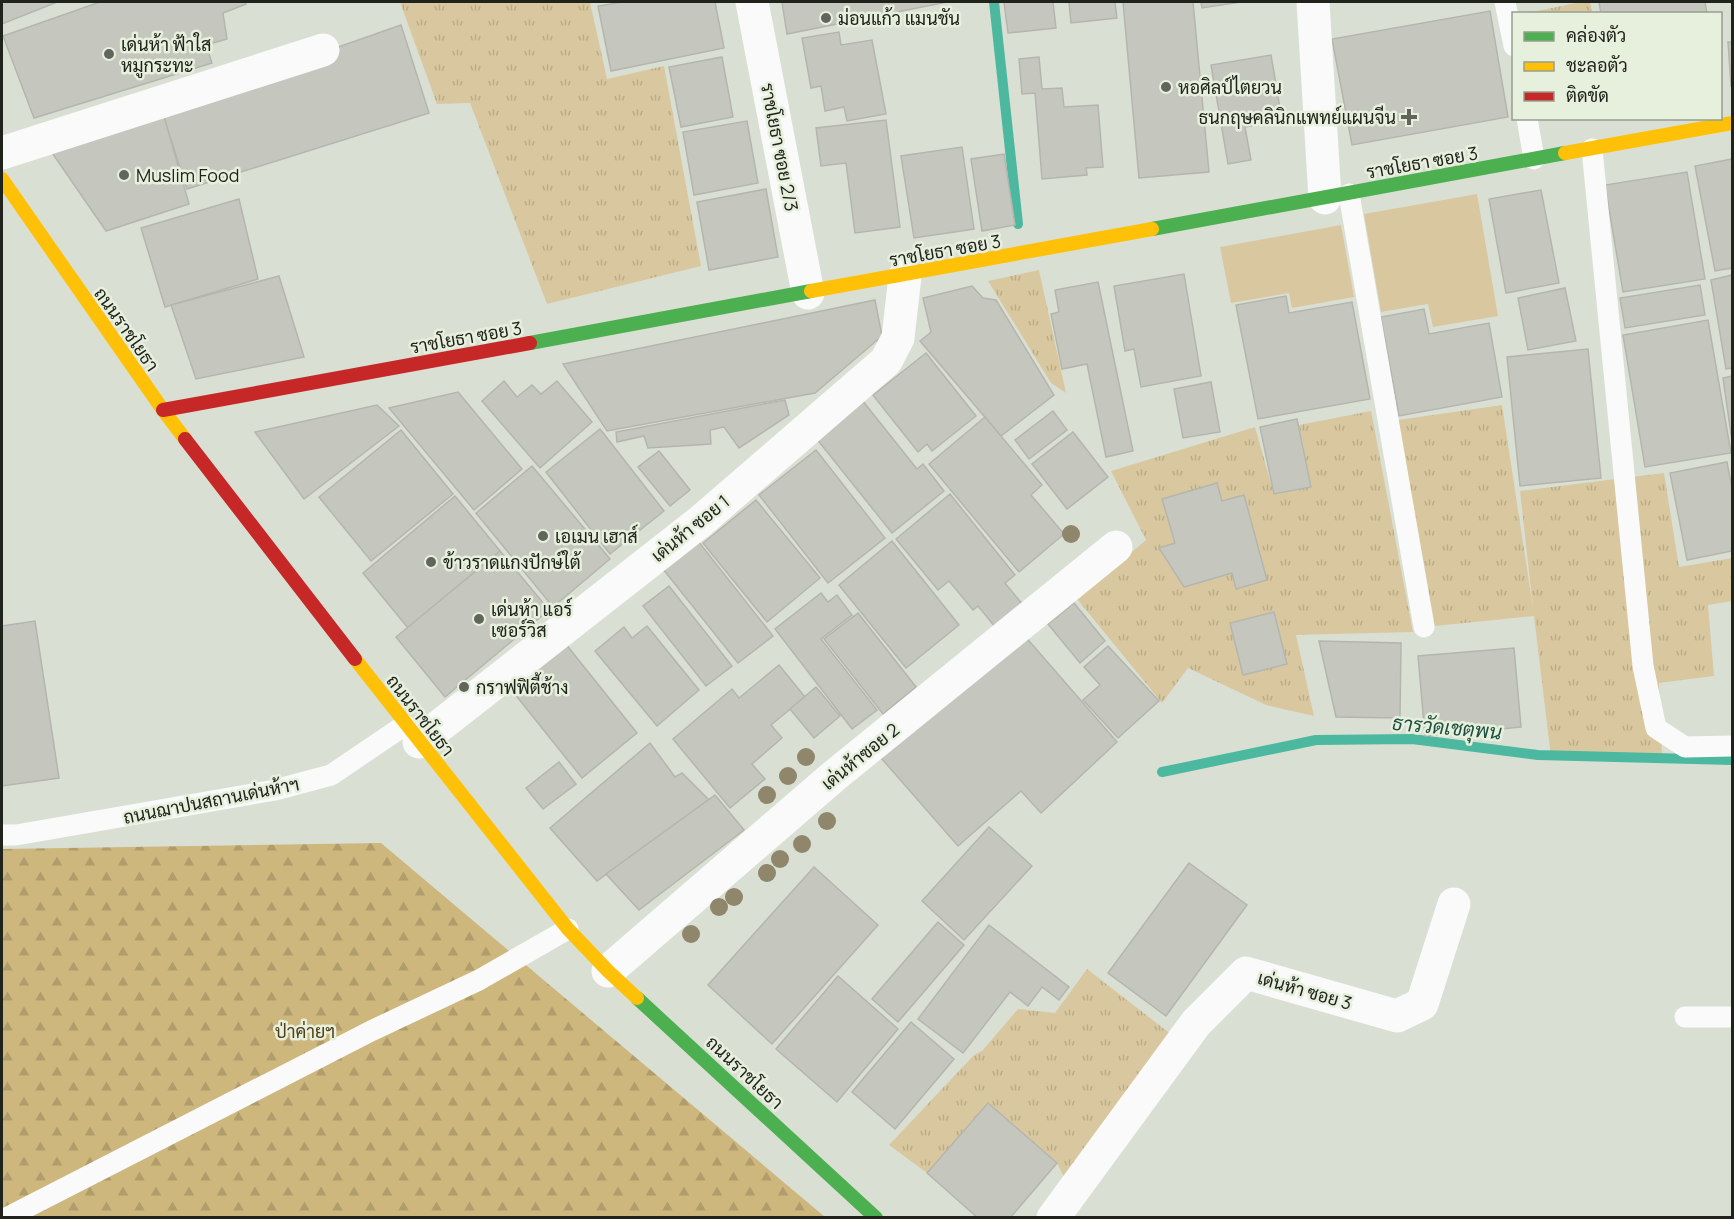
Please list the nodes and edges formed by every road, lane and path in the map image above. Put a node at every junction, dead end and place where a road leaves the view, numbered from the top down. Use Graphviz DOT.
graph roads {
  1 [pos="752,2"];
  2 [pos="1313,2"];
  3 [pos="1505,2"];
  4 [pos="1512,36"];
  5 [pos="323,50"];
  6 [pos="1527,120"];
  7 [pos="1732,123"];
  8 [pos="1592,149"];
  9 [pos="2,153"];
  10 [pos="1534,159"];
  11 [pos="2,179"];
  12 [pos="1337,196"];
  13 [pos="905,276"];
  14 [pos="808,293"];
  15 [pos="163,410"];
  16 [pos="1116,548"];
  17 [pos="1424,627"];
  18 [pos="412,734"];
  19 [pos="1732,746"];
  20 [pos="2,835"];
  21 [pos="1454,904"];
  22 [pos="568,929"];
  23 [pos="608,971"];
  24 [pos="1685,1017"];
  25 [pos="1732,1017"];
  26 [pos="6,1218"];
  27 [pos="876,1218"];
  28 [pos="1053,1218"];
  1 -- 14 [label="street, ราชโยธา ซอย 2/3"];
  2 -- 12 [label="street"];
  3 -- 4 [label="lane"];
  5 -- 9 [label="street"];
  6 -- 10 [label="lane"];
  7 -- 8 [label="street, ราชโยธา ซอย 3"];
  8 -- 10 [label="street, ราชโยธา ซอย 3"];
  8 -- 19 [label="lane"];
  10 -- 12 [label="street, ราชโยธา ซอย 3"];
  11 -- 15 [label="street, ถนนราชโยธา"];
  12 -- 13 [label="street, ราชโยธา ซอย 3"];
  12 -- 17 [label="lane"];
  13 -- 14 [label="street, ราชโยธา ซอย 3"];
  13 -- 18 [label="street, เด่นห้า ซอย 1"];
  14 -- 15 [label="street, ราชโยธา ซอย 3"];
  15 -- 18 [label="street, ถนนราชโยธา"];
  16 -- 23 [label="street, เด่นห้าซอย 2"];
  18 -- 20 [label="lane, ถนนฌาปนสถานเด่นห้าฯ"];
  18 -- 22 [label="street, ถนนราชโยธา"];
  21 -- 28 [label="street, เด่นห้า ซอย 3"];
  22 -- 23 [label="street, ถนนราชโยธา"];
  22 -- 26 [label="lane"];
  23 -- 27 [label="street, ถนนราชโยธา"];
  24 -- 25 [label="lane"];
}
